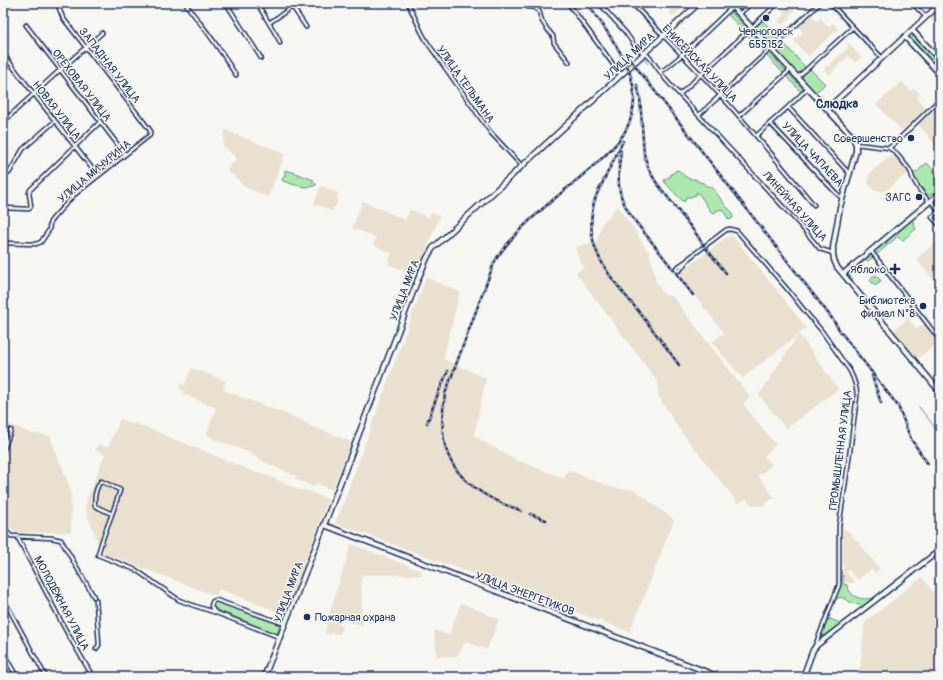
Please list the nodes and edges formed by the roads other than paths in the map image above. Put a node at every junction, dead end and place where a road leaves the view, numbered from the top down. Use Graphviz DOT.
graph roads {
  1 [pos="185,3"];
  2 [pos="226,3"];
  3 [pos="257,3"];
  4 [pos="290,3"];
  5 [pos="298,3"];
  6 [pos="408,3"];
  7 [pos="524,3"];
  8 [pos="568,3"];
  9 [pos="599,3"];
  10 [pos="632,3"];
  11 [pos="699,3"];
  12 [pos="729,3"];
  13 [pos="752,3"];
  14 [pos="778,3"];
  15 [pos="820,3"];
  16 [pos="830,3"];
  17 [pos="912,3"];
  18 [pos="940,4"];
  19 [pos="293,7"];
  20 [pos="59,8"];
  21 [pos="734,8"];
  22 [pos="739,14"];
  23 [pos="926,17"];
  24 [pos="269,23"];
  25 [pos="26,25"];
  26 [pos="306,27"];
  27 [pos="853,27"];
  28 [pos="752,28"];
  29 [pos="912,30"];
  30 [pos="102,33"];
  31 [pos="663,36"];
  32 [pos="905,37"];
  33 [pos="280,43"];
  34 [pos="86,46"];
  35 [pos="771,48"];
  36 [pos="644,53"];
  37 [pos="3,54"];
  38 [pos="682,55"];
  39 [pos="261,58"];
  40 [pos="882,58"];
  41 [pos="940,60"];
  42 [pos="569,62"];
  43 [pos="790,69"];
  44 [pos="60,70"];
  45 [pos="659,71"];
  46 [pos="940,74"];
  47 [pos="236,75"];
  48 [pos="621,75"];
  49 [pos="701,75"];
  50 [pos="798,77"];
  51 [pos="808,88"];
  52 [pos="34,94"];
  53 [pos="680,94"];
  54 [pos="721,96"];
  55 [pos="940,99"];
  56 [pos="788,107"];
  57 [pos="827,109"];
  58 [pos="3,110"];
  59 [pos="699,115"];
  60 [pos="739,116"];
  61 [pos="9,117"];
  62 [pos="55,121"];
  63 [pos="3,122"];
  64 [pos="100,122"];
  65 [pos="770,122"];
  66 [pos="150,130"];
  67 [pos="756,136"];
  68 [pos="856,144"];
  69 [pos="75,146"];
  70 [pos="888,148"];
  71 [pos="125,154"];
  72 [pos="522,167"];
  73 [pos="850,172"];
  74 [pos="3,174"];
  75 [pos="98,176"];
  76 [pos="940,193"];
  77 [pos="842,198"];
  78 [pos="930,201"];
  79 [pos="814,205"];
  80 [pos="3,208"];
  81 [pos="940,210"];
  82 [pos="940,226"];
  83 [pos="3,243"];
  84 [pos="870,251"];
  85 [pos="833,253"];
  86 [pos="686,261"];
  87 [pos="843,274"];
  88 [pos="940,340"];
  89 [pos="940,392"];
  90 [pos="11,430"];
  91 [pos="3,451"];
  92 [pos="112,514"];
  93 [pos="3,525"];
  94 [pos="324,525"];
  95 [pos="17,536"];
  96 [pos="940,550"];
  97 [pos="94,596"];
  98 [pos="3,598"];
  99 [pos="96,600"];
  100 [pos="214,612"];
  101 [pos="285,624"];
  102 [pos="280,637"];
  103 [pos="96,649"];
  104 [pos="814,650"];
  105 [pos="3,653"];
  106 [pos="17,677"];
  107 [pos="46,677"];
  108 [pos="93,677"];
  109 [pos="264,677"];
  110 [pos="720,677"];
  111 [pos="803,677"];
  1 -- 47 [label="street"];
  2 -- 39 [label="street"];
  3 -- 24 [label="street"];
  4 -- 19 [label="street"];
  5 -- 19 [label="street"];
  6 -- 72 [label="street, УЛИЦА ТЕЛЬМАНА"];
  7 -- 42 [label="street"];
  8 -- 48 [label="street"];
  9 -- 36 [label="street, ЛИНЕЙНАЯ УЛИЦА"];
  10 -- 31 [label="street, ЕНИСЕЙСКАЯ УЛИЦА"];
  11 -- 31 [label="main road, УЛИЦА МИРА"];
  12 -- 21 [label="main road"];
  13 -- 22 [label="street"];
  14 -- 28 [label="street"];
  15 -- 35 [label="street"];
  16 -- 27 [label="street"];
  17 -- 23 [label="street"];
  18 -- 23 [label="main road"];
  19 -- 24 [label="street"];
  19 -- 26 [label="street"];
  20 -- 34 [label="street, ЗАПАДНАЯ УЛИЦА"];
  21 -- 22 [label="main road"];
  21 -- 38 [label="street"];
  22 -- 28 [label="main road"];
  23 -- 29 [label="main road"];
  24 -- 33 [label="street"];
  25 -- 44 [label="street, ОРЕХОВАЯ УЛИЦА"];
  27 -- 40 [label="street"];
  27 -- 50 [label="street"];
  28 -- 35 [label="main road"];
  28 -- 49 [label="street"];
  29 -- 32 [label="main road"];
  29 -- 41 [label="main road"];
  30 -- 34 [label="street"];
  31 -- 36 [label="main road, УЛИЦА МИРА"];
  31 -- 38 [label="street, ЕНИСЕЙСКАЯ УЛИЦА"];
  32 -- 40 [label="main road"];
  32 -- 46 [label="main road"];
  34 -- 44 [label="street"];
  34 -- 66 [label="street, ЗАПАДНАЯ УЛИЦА"];
  35 -- 43 [label="main road"];
  35 -- 54 [label="street"];
  36 -- 45 [label="street, ЛИНЕЙНАЯ УЛИЦА"];
  36 -- 48 [label="main road, УЛИЦА МИРА"];
  37 -- 52 [label="street, НОВАЯ УЛИЦА"];
  38 -- 45 [label="street"];
  38 -- 49 [label="street, ЕНИСЕЙСКАЯ УЛИЦА"];
  40 -- 57 [label="main road"];
  43 -- 50 [label="main road"];
  43 -- 60 [label="street"];
  44 -- 52 [label="street"];
  44 -- 64 [label="street, ОРЕХОВАЯ УЛИЦА"];
  45 -- 53 [label="street, ЛИНЕЙНАЯ УЛИЦА"];
  48 -- 72 [label="main road, УЛИЦА МИРА"];
  49 -- 53 [label="street"];
  49 -- 54 [label="street, ЕНИСЕЙСКАЯ УЛИЦА"];
  50 -- 51 [label="main road"];
  51 -- 56 [label="street"];
  51 -- 57 [label="main road"];
  52 -- 61 [label="street"];
  52 -- 62 [label="street, НОВАЯ УЛИЦА"];
  53 -- 59 [label="street, ЛИНЕЙНАЯ УЛИЦА"];
  54 -- 59 [label="street"];
  54 -- 60 [label="street, ЕНИСЕЙСКАЯ УЛИЦА"];
  55 -- 70 [label="street"];
  56 -- 65 [label="street"];
  56 -- 73 [label="street, УЛИЦА ЧАПАЕВА"];
  57 -- 68 [label="main road"];
  58 -- 61 [label="street"];
  59 -- 85 [label="street, ЛИНЕЙНАЯ УЛИЦА"];
  60 -- 67 [label="street, ЕНИСЕЙСКАЯ УЛИЦА"];
  61 -- 63 [label="street"];
  62 -- 69 [label="street, НОВАЯ УЛИЦА"];
  62 -- 74 [label="street"];
  64 -- 69 [label="street"];
  64 -- 71 [label="street, ОРЕХОВАЯ УЛИЦА"];
  65 -- 67 [label="street"];
  65 -- 77 [label="street, УЛИЦА ЧАПАЕВА"];
  66 -- 71 [label="street, УЛИЦА МИЧУРИНА"];
  67 -- 79 [label="street, ЕНИСЕЙСКАЯ УЛИЦА"];
  68 -- 70 [label="street"];
  68 -- 73 [label="main road, УЛИЦА ЧАПАЕВА"];
  69 -- 75 [label="street, НОВАЯ УЛИЦА"];
  69 -- 80 [label="street"];
  70 -- 78 [label="street"];
  71 -- 75 [label="street, УЛИЦА МИЧУРИНА"];
  72 -- 94 [label="main road, УЛИЦА МИРА"];
  73 -- 77 [label="main road, УЛИЦА ЧАПАЕВА"];
  75 -- 83 [label="street, УЛИЦА МИЧУРИНА"];
  76 -- 78 [label="main road"];
  77 -- 85 [label="main road, УЛИЦА ЧАПАЕВА"];
  78 -- 81 [label="street"];
  78 -- 84 [label="main road"];
  81 -- 82 [label="street"];
  84 -- 87 [label="main road"];
  84 -- 88 [label="street"];
  85 -- 87 [label="main road, ЛИНЕЙНАЯ УЛИЦА"];
  86 -- 104 [label="street, ПРОМЫШЛЕННАЯ УЛИЦА"];
  87 -- 89 [label="main road, ЛИНЕЙНАЯ УЛИЦА"];
  90 -- 91 [label="street"];
  92 -- 92 [label="street"];
  92 -- 100 [label="street"];
  93 -- 95 [label="street"];
  94 -- 101 [label="main road, УЛИЦА МИРА"];
  94 -- 110 [label="main road, УЛИЦА ЭНЕРГЕТИКОВ"];
  95 -- 97 [label="street"];
  95 -- 108 [label="street, МОЛОДЁЖНАЯ УЛИЦА"];
  96 -- 104 [label="main road"];
  98 -- 107 [label="street"];
  99 -- 103 [label="street"];
  100 -- 101 [label="street"];
  100 -- 102 [label="street"];
  101 -- 102 [label="main road, УЛИЦА МИРА"];
  102 -- 109 [label="main road, УЛИЦА МИРА"];
  104 -- 111 [label="main road"];
  105 -- 106 [label="street"];
}
